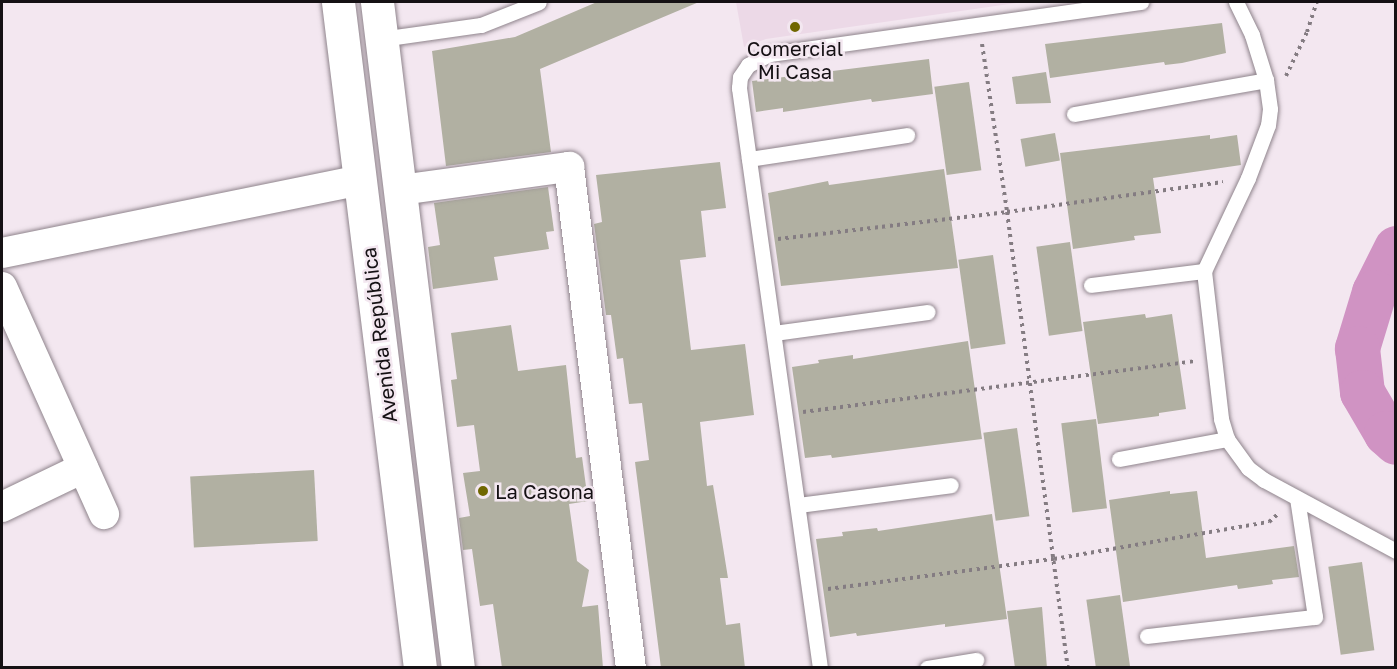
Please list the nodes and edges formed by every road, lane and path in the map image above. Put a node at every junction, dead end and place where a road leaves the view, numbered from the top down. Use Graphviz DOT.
graph roads {
  1 [pos="338,2"];
  2 [pos="377,2"];
  3 [pos="538,2"];
  4 [pos="1141,2"];
  5 [pos="1236,2"];
  6 [pos="1317,2"];
  7 [pos="979,24"];
  8 [pos="381,39"];
  9 [pos="1266,80"];
  10 [pos="1270,109"];
  11 [pos="1074,114"];
  12 [pos="907,135"];
  13 [pos="749,159"];
  14 [pos="1248,178"];
  15 [pos="360,180"];
  16 [pos="400,190"];
  17 [pos="1007,212"];
  18 [pos="760,241"];
  19 [pos="2,253"];
  20 [pos="1204,271"];
  21 [pos="1091,285"];
  22 [pos="2,287"];
  23 [pos="928,312"];
  24 [pos="774,333"];
  25 [pos="1213,359"];
  26 [pos="1030,383"];
  27 [pos="785,414"];
  28 [pos="1227,439"];
  29 [pos="1119,459"];
  30 [pos="83,468"];
  31 [pos="951,485"];
  32 [pos="1297,498"];
  33 [pos="798,506"];
  34 [pos="2,507"];
  35 [pos="104,514"];
  36 [pos="1395,551"];
  37 [pos="1054,559"];
  38 [pos="810,591"];
  39 [pos="1147,636"];
  40 [pos="976,660"];
  41 [pos="420,668"];
  42 [pos="458,668"];
  43 [pos="631,668"];
  44 [pos="820,668"];
  45 [pos="927,668"];
  46 [pos="1068,668"];
  1 -- 15 [label="main road, Avenida República"];
  2 -- 8 [label="main road, Avenida República"];
  3 -- 8 [label="lane"];
  4 -- 7 [label="lane"];
  5 -- 9 [label="lane"];
  6 -- 10 [label="path"];
  7 -- 13 [label="lane"];
  7 -- 17 [label="path"];
  8 -- 16 [label="main road, Avenida República"];
  9 -- 10 [label="lane"];
  9 -- 11 [label="lane"];
  10 -- 14 [label="lane"];
  12 -- 13 [label="lane"];
  13 -- 18 [label="lane"];
  14 -- 17 [label="path"];
  14 -- 20 [label="lane"];
  15 -- 19 [label="street"];
  15 -- 41 [label="main road, Avenida República"];
  16 -- 42 [label="main road, Avenida República"];
  16 -- 43 [label="street"];
  17 -- 18 [label="path"];
  17 -- 26 [label="path"];
  18 -- 24 [label="lane"];
  20 -- 21 [label="lane"];
  20 -- 25 [label="lane"];
  22 -- 30 [label="street"];
  23 -- 24 [label="lane"];
  24 -- 27 [label="lane"];
  25 -- 26 [label="path"];
  25 -- 28 [label="lane"];
  26 -- 27 [label="path"];
  26 -- 37 [label="path"];
  27 -- 33 [label="lane"];
  28 -- 29 [label="lane"];
  28 -- 32 [label="lane"];
  30 -- 34 [label="street"];
  30 -- 35 [label="street"];
  31 -- 33 [label="lane"];
  32 -- 36 [label="lane"];
  32 -- 37 [label="path"];
  32 -- 39 [label="lane"];
  33 -- 38 [label="lane"];
  37 -- 38 [label="path"];
  37 -- 46 [label="path"];
  38 -- 44 [label="lane"];
  40 -- 45 [label="lane"];
}
